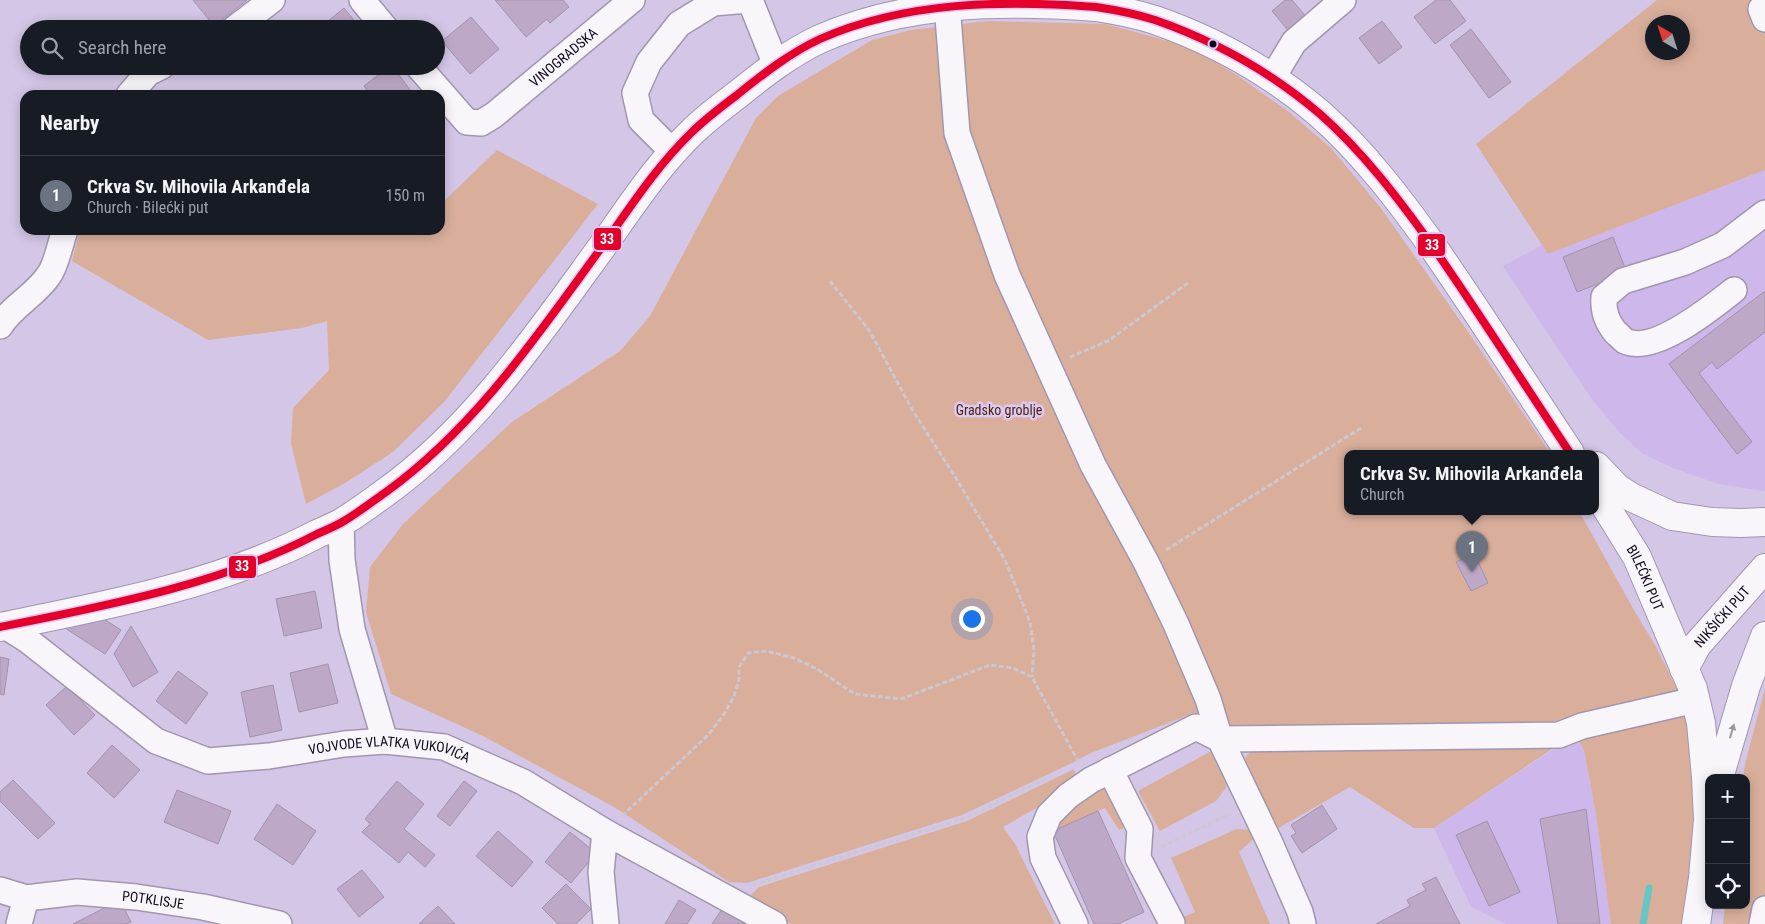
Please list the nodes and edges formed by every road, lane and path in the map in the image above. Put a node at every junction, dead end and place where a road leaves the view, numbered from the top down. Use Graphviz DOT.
graph roads {
  1 [pos="272,0"];
  2 [pos="362,0"];
  3 [pos="632,0"];
  4 [pos="749,0"];
  5 [pos="1343,0"];
  6 [pos="947,4"];
  7 [pos="907,5"];
  8 [pos="246,20"];
  9 [pos="379,20"];
  10 [pos="776,65"];
  11 [pos="146,75"];
  12 [pos="426,75"];
  13 [pos="1273,77"];
  14 [pos="133,90"];
  15 [pos="439,90"];
  16 [pos="445,97"];
  17 [pos="673,152"];
  18 [pos="1765,213"];
  19 [pos="63,235"];
  20 [pos="830,281"];
  21 [pos="1188,283"];
  22 [pos="1734,290"];
  23 [pos="0,326"];
  24 [pos="1048,366"];
  25 [pos="1552,426"];
  26 [pos="1361,428"];
  27 [pos="1568,450"];
  28 [pos="1580,450"];
  29 [pos="1599,469"];
  30 [pos="1599,496"];
  31 [pos="1765,522"];
  32 [pos="341,523"];
  33 [pos="1146,562"];
  34 [pos="1765,568"];
  35 [pos="2,627"];
  36 [pos="1765,636"];
  37 [pos="1684,669"];
  38 [pos="1032,677"];
  39 [pos="1695,700"];
  40 [pos="1220,739"];
  41 [pos="385,740"];
  42 [pos="1706,774"];
  43 [pos="1720,774"];
  44 [pos="1101,775"];
  45 [pos="1053,776"];
  46 [pos="1251,804"];
  47 [pos="605,832"];
  48 [pos="1158,848"];
  49 [pos="1705,854"];
  50 [pos="0,890"];
  51 [pos="721,895"];
  52 [pos="26,898"];
  53 [pos="1765,909"];
  54 [pos="1172,923"];
  55 [pos="19,924"];
  56 [pos="279,924"];
  57 [pos="606,924"];
  58 [pos="774,924"];
  59 [pos="1076,924"];
  60 [pos="1303,924"];
  61 [pos="1696,924"];
  62 [pos="1762,924"];
  1 -- 8 [label="street"];
  2 -- 9 [label="street"];
  3 -- 16 [label="street, VINOGRADSKA"];
  4 -- 10 [label="street"];
  4 -- 17 [label="street"];
  5 -- 13 [label="street"];
  6 -- 7 [label="main road"];
  6 -- 13 [label="main road"];
  6 -- 24 [label="street"];
  7 -- 10 [label="main road"];
  10 -- 17 [label="main road"];
  11 -- 14 [label="street"];
  12 -- 15 [label="street, VINOGRADSKA"];
  13 -- 25 [label="main road"];
  17 -- 32 [label="main road"];
  18 -- 22 [label="street"];
  19 -- 23 [label="street"];
  20 -- 38 [label="path"];
  21 -- 24 [label="path"];
  24 -- 33 [label="street"];
  25 -- 27 [label="main road"];
  25 -- 28 [label="main road"];
  26 -- 33 [label="path"];
  29 -- 31 [label="main road"];
  30 -- 37 [label="main road, BILEĆKI PUT"];
  32 -- 35 [label="main road"];
  32 -- 41 [label="street"];
  33 -- 40 [label="street"];
  34 -- 37 [label="main road, NIKŠIĆKI PUT"];
  35 -- 41 [label="street, VOJVODE VLATKA VUKOVIĆA"];
  43 -- 36 [label="main road, one-way"];
  37 -- 39 [label="main road, BILEĆKI PUT"];
  38 -- 44 [label="path"];
  38 -- 47 [label="path"];
  39 -- 40 [label="street"];
  39 -- 42 [label="main road, BILEĆKI PUT"];
  40 -- 44 [label="street"];
  40 -- 46 [label="street"];
  41 -- 47 [label="street, VOJVODE VLATKA VUKOVIĆA"];
  44 -- 54 [label="street"];
  44 -- 59 [label="street"];
  45 -- 51 [label="path"];
  46 -- 48 [label="path"];
  46 -- 60 [label="street"];
  47 -- 51 [label="street, VOJVODE VLATKA VUKOVIĆA"];
  47 -- 57 [label="street"];
  49 -- 61 [label="main road, BILEĆKI PUT"];
  50 -- 52 [label="street, POTKLISJE"];
  51 -- 58 [label="street, VOJVODE VLATKA VUKOVIĆA"];
  52 -- 55 [label="street"];
  52 -- 56 [label="street, POTKLISJE"];
  53 -- 62 [label="street"];
}
